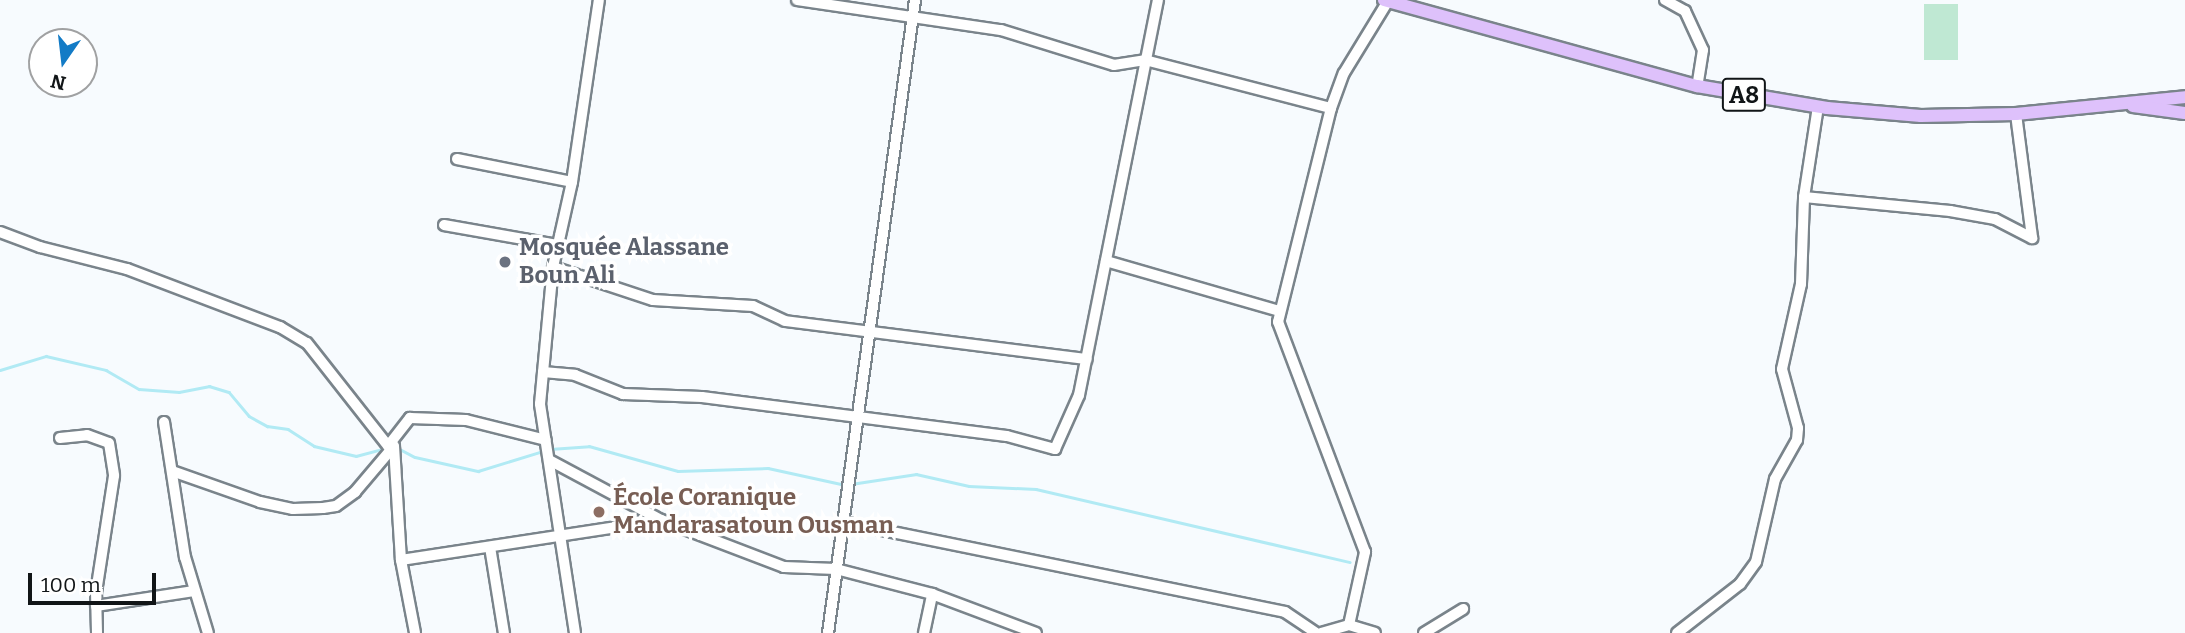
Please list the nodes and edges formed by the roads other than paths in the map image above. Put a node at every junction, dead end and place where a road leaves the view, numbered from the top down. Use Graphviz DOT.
graph roads {
  1 [pos="599,0"];
  2 [pos="797,0"];
  3 [pos="915,0"];
  4 [pos="1158,0"];
  5 [pos="1665,0"];
  6 [pos="1386,1"];
  7 [pos="912,18"];
  8 [pos="1145,60"];
  9 [pos="1697,86"];
  10 [pos="2185,97"];
  11 [pos="2116,104"];
  12 [pos="1818,107"];
  13 [pos="1331,108"];
  14 [pos="2185,113"];
  15 [pos="2015,114"];
  16 [pos="457,159"];
  17 [pos="572,182"];
  18 [pos="1804,197"];
  19 [pos="444,225"];
  20 [pos="0,232"];
  21 [pos="557,246"];
  22 [pos="1106,261"];
  23 [pos="553,267"];
  24 [pos="1279,311"];
  25 [pos="870,330"];
  26 [pos="1087,359"];
  27 [pos="543,372"];
  28 [pos="858,421"];
  29 [pos="164,422"];
  30 [pos="60,438"];
  31 [pos="546,440"];
  32 [pos="391,446"];
  33 [pos="551,461"];
  34 [pos="172,471"];
  35 [pos="661,520"];
  36 [pos="843,522"];
  37 [pos="559,536"];
  38 [pos="490,547"];
  39 [pos="401,560"];
  40 [pos="836,569"];
  41 [pos="194,591"];
  42 [pos="932,594"];
  43 [pos="96,606"];
  44 [pos="1463,608"];
  45 [pos="1349,625"];
  46 [pos="97,633"];
  47 [pos="208,633"];
  48 [pos="415,633"];
  49 [pos="504,633"];
  50 [pos="575,633"];
  51 [pos="828,633"];
  52 [pos="924,633"];
  53 [pos="1036,633"];
  54 [pos="1319,633"];
  55 [pos="1375,633"];
  56 [pos="1424,633"];
  57 [pos="1677,633"];
  1 -- 17 [label="street"];
  2 -- 7 [label="street"];
  3 -- 7 [label="street"];
  4 -- 8 [label="street"];
  5 -- 9 [label="street"];
  6 -- 9 [label="main road, A8"];
  6 -- 13 [label="street"];
  7 -- 8 [label="street"];
  7 -- 25 [label="street"];
  8 -- 13 [label="street"];
  8 -- 22 [label="street"];
  9 -- 12 [label="main road, A8"];
  10 -- 11 [label="main road, A8"];
  11 -- 14 [label="main road, A8"];
  11 -- 15 [label="main road, A8"];
  12 -- 15 [label="main road, A8"];
  12 -- 18 [label="street"];
  13 -- 24 [label="street"];
  15 -- 18 [label="street"];
  16 -- 17 [label="street"];
  17 -- 21 [label="street"];
  18 -- 57 [label="street"];
  19 -- 21 [label="street"];
  20 -- 32 [label="street"];
  21 -- 23 [label="street"];
  22 -- 24 [label="street"];
  22 -- 26 [label="street"];
  23 -- 25 [label="street"];
  23 -- 27 [label="street"];
  24 -- 45 [label="street"];
  25 -- 26 [label="street"];
  25 -- 28 [label="street"];
  26 -- 28 [label="street"];
  27 -- 28 [label="street"];
  27 -- 31 [label="street"];
  28 -- 36 [label="street"];
  29 -- 34 [label="street"];
  30 -- 43 [label="street"];
  31 -- 32 [label="street"];
  31 -- 33 [label="street"];
  32 -- 34 [label="street"];
  32 -- 39 [label="street"];
  33 -- 35 [label="street"];
  33 -- 37 [label="street"];
  34 -- 41 [label="street"];
  35 -- 37 [label="street"];
  35 -- 40 [label="street"];
  36 -- 40 [label="street"];
  36 -- 54 [label="street"];
  37 -- 38 [label="street"];
  37 -- 50 [label="street"];
  38 -- 39 [label="street"];
  38 -- 49 [label="street"];
  39 -- 48 [label="street"];
  40 -- 42 [label="street"];
  40 -- 51 [label="street"];
  41 -- 43 [label="street"];
  41 -- 47 [label="street"];
  42 -- 52 [label="street"];
  42 -- 53 [label="street"];
  43 -- 46 [label="street"];
  44 -- 56 [label="street"];
  45 -- 54 [label="street"];
  45 -- 55 [label="street"];
}
